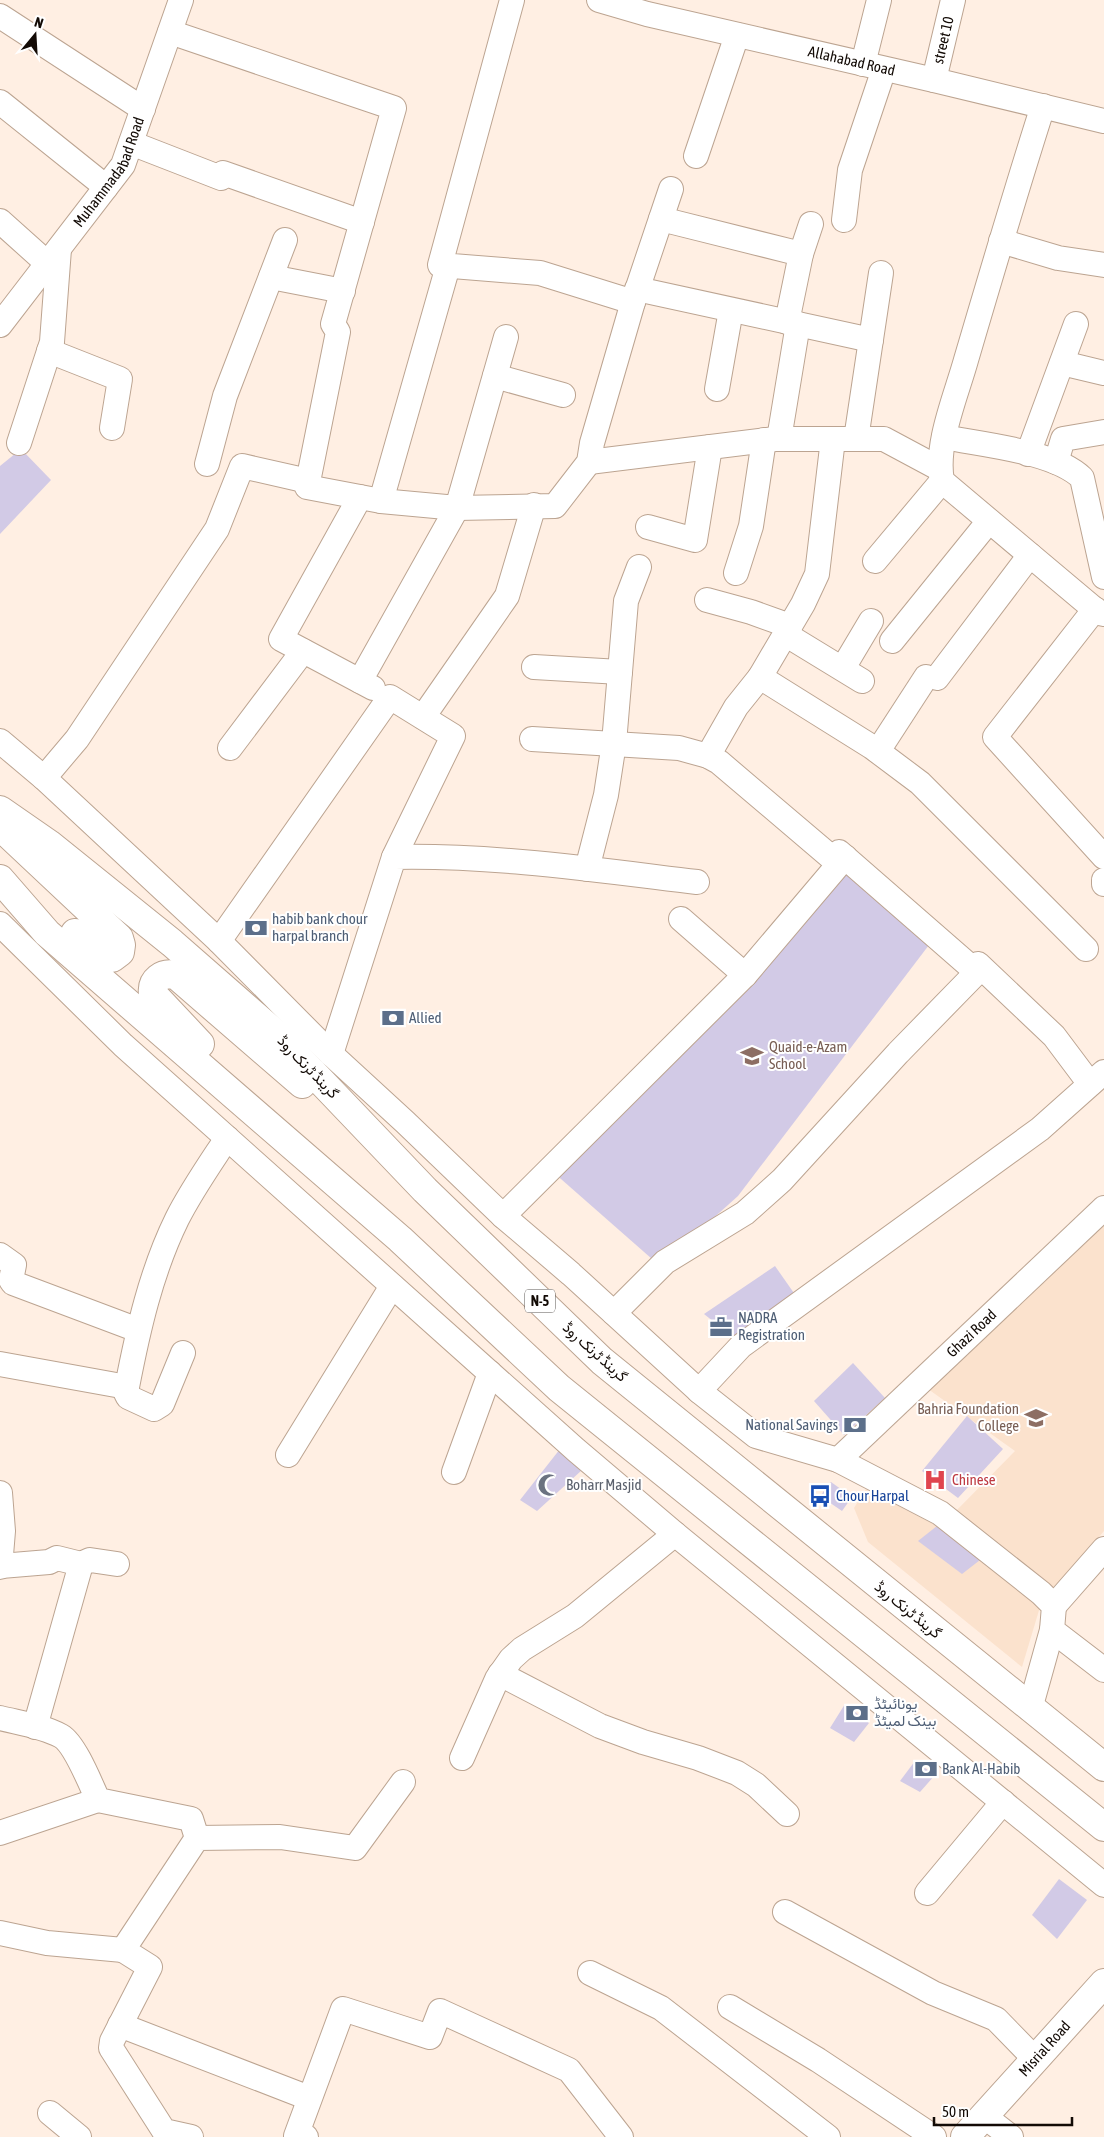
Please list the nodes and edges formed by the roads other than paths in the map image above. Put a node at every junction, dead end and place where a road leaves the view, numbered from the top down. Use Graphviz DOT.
graph roads {
  1 [pos="181,0"];
  2 [pos="512,0"];
  3 [pos="599,0"];
  4 [pos="879,0"];
  5 [pos="953,0"];
  6 [pos="648,7"];
  7 [pos="0,16"];
  8 [pos="170,32"];
  9 [pos="737,35"];
  10 [pos="873,66"];
  11 [pos="934,80"];
  12 [pos="0,102"];
  13 [pos="1043,106"];
  14 [pos="143,108"];
  15 [pos="1104,121"];
  16 [pos="130,143"];
  17 [pos="696,156"];
  18 [pos="106,187"];
  19 [pos="671,189"];
  20 [pos="661,219"];
  21 [pos="844,220"];
  22 [pos="0,221"];
  23 [pos="362,222"];
  24 [pos="811,224"];
  25 [pos="285,240"];
  26 [pos="1001,241"];
  27 [pos="801,254"];
  28 [pos="54,256"];
  29 [pos="1104,265"];
  30 [pos="448,266"];
  31 [pos="881,273"];
  32 [pos="271,277"];
  33 [pos="343,291"];
  34 [pos="635,295"];
  35 [pos="731,310"];
  36 [pos="792,323"];
  37 [pos="1076,324"];
  38 [pos="0,325"];
  39 [pos="506,337"];
  40 [pos="871,340"];
  41 [pos="49,351"];
  42 [pos="1062,363"];
  43 [pos="1104,373"];
  44 [pos="495,376"];
  45 [pos="717,389"];
  46 [pos="563,395"];
  47 [pos="112,428"];
  48 [pos="1104,432"];
  49 [pos="944,437"];
  50 [pos="833,439"];
  51 [pos="856,439"];
  52 [pos="771,440"];
  53 [pos="19,443"];
  54 [pos="710,447"];
  55 [pos="590,452"];
  56 [pos="1028,454"];
  57 [pos="1056,462"];
  58 [pos="207,464"];
  59 [pos="941,475"];
  60 [pos="308,484"];
  61 [pos="370,499"];
  62 [pos="534,505"];
  63 [pos="457,508"];
  64 [pos="1097,518"];
  65 [pos="989,521"];
  66 [pos="648,527"];
  67 [pos="1030,555"];
  68 [pos="875,561"];
  69 [pos="639,567"];
  70 [pos="736,573"];
  71 [pos="1104,578"];
  72 [pos="707,600"];
  73 [pos="1099,612"];
  74 [pos="872,621"];
  75 [pos="787,630"];
  76 [pos="892,641"];
  77 [pos="303,651"];
  78 [pos="534,667"];
  79 [pos="843,668"];
  80 [pos="620,672"];
  81 [pos="760,677"];
  82 [pos="360,681"];
  83 [pos="862,681"];
  84 [pos="390,697"];
  85 [pos="423,717"];
  86 [pos="532,739"];
  87 [pos="0,741"];
  88 [pos="614,743"];
  89 [pos="230,748"];
  90 [pos="878,752"];
  91 [pos="708,756"];
  92 [pos="44,778"];
  93 [pos="0,810"];
  94 [pos="0,826"];
  95 [pos="394,857"];
  96 [pos="845,857"];
  97 [pos="1104,857"];
  98 [pos="0,867"];
  99 [pos="587,868"];
  100 [pos="0,879"];
  101 [pos="697,882"];
  102 [pos="681,919"];
  103 [pos="0,924"];
  104 [pos="219,941"];
  105 [pos="1086,949"];
  106 [pos="981,968"];
  107 [pos="745,975"];
  108 [pos="331,1054"];
  109 [pos="1097,1078"];
  110 [pos="227,1138"];
  111 [pos="425,1190"];
  112 [pos="1104,1208"];
  113 [pos="503,1216"];
  114 [pos="400,1239"];
  115 [pos="0,1256"];
  116 [pos="392,1286"];
  117 [pos="614,1313"];
  118 [pos="138,1330"];
  119 [pos="183,1353"];
  120 [pos="0,1364"];
  121 [pos="490,1373"];
  122 [pos="127,1387"];
  123 [pos="699,1391"];
  124 [pos="288,1455"];
  125 [pos="838,1460"];
  126 [pos="454,1472"];
  127 [pos="0,1493"];
  128 [pos="676,1534"];
  129 [pos="1104,1549"];
  130 [pos="81,1564"];
  131 [pos="117,1564"];
  132 [pos="1,1567"];
  133 [pos="1054,1606"];
  134 [pos="1052,1630"];
  135 [pos="1104,1670"];
  136 [pos="500,1674"];
  137 [pos="1030,1709"];
  138 [pos="0,1718"];
  139 [pos="35,1727"];
  140 [pos="462,1758"];
  141 [pos="1104,1767"];
  142 [pos="403,1782"];
  143 [pos="98,1800"];
  144 [pos="1003,1802"];
  145 [pos="788,1814"];
  146 [pos="1104,1827"];
  147 [pos="0,1834"];
  148 [pos="197,1838"];
  149 [pos="1104,1885"];
  150 [pos="927,1893"];
  151 [pos="785,1912"];
  152 [pos="0,1933"];
  153 [pos="123,1950"];
  154 [pos="590,1973"];
  155 [pos="1104,1983"];
  156 [pos="730,2007"];
  157 [pos="120,2025"];
  158 [pos="1035,2059"];
  159 [pos="309,2098"];
  160 [pos="50,2113"];
  161 [pos="984,2116"];
  162 [pos="162,2134"];
  163 [pos="79,2137"];
  164 [pos="191,2137"];
  165 [pos="299,2137"];
  166 [pos="621,2137"];
  167 [pos="828,2137"];
  168 [pos="934,2137"];
  169 [pos="965,2137"];
  170 [pos="1011,2137"];
  1 -- 8 [label="street, Muhammadabad Road"];
  2 -- 30 [label="street"];
  3 -- 6 [label="street, Allahabad Road"];
  4 -- 10 [label="street"];
  5 -- 11 [label="street, street 10"];
  6 -- 9 [label="street, Allahabad Road"];
  7 -- 14 [label="street"];
  8 -- 14 [label="street, Muhammadabad Road"];
  8 -- 23 [label="street"];
  9 -- 10 [label="street, Allahabad Road"];
  9 -- 17 [label="street"];
  10 -- 11 [label="street, Allahabad Road"];
  10 -- 21 [label="street"];
  11 -- 13 [label="street, Allahabad Road"];
  12 -- 18 [label="street"];
  13 -- 15 [label="street, Allahabad Road"];
  13 -- 26 [label="street"];
  14 -- 16 [label="street, Muhammadabad Road"];
  16 -- 18 [label="street, Muhammadabad Road"];
  16 -- 23 [label="street"];
  18 -- 28 [label="street, Muhammadabad Road"];
  19 -- 20 [label="street"];
  20 -- 27 [label="street"];
  20 -- 34 [label="street"];
  22 -- 28 [label="street"];
  23 -- 33 [label="street"];
  24 -- 27 [label="street"];
  25 -- 32 [label="street"];
  26 -- 29 [label="street"];
  26 -- 49 [label="street"];
  27 -- 36 [label="street"];
  28 -- 38 [label="street, Muhammadabad Road"];
  28 -- 41 [label="street"];
  30 -- 34 [label="street"];
  30 -- 61 [label="street"];
  31 -- 40 [label="street"];
  32 -- 33 [label="street"];
  32 -- 58 [label="street"];
  33 -- 60 [label="street"];
  34 -- 35 [label="street"];
  34 -- 55 [label="street"];
  35 -- 36 [label="street"];
  35 -- 45 [label="street"];
  36 -- 40 [label="street"];
  36 -- 52 [label="street"];
  37 -- 42 [label="street"];
  39 -- 44 [label="street"];
  40 -- 51 [label="street"];
  41 -- 47 [label="street"];
  41 -- 53 [label="street"];
  42 -- 43 [label="street"];
  42 -- 56 [label="street"];
  44 -- 46 [label="street"];
  44 -- 63 [label="street"];
  48 -- 57 [label="street"];
  49 -- 56 [label="street"];
  49 -- 59 [label="street"];
  50 -- 51 [label="street"];
  50 -- 52 [label="street"];
  50 -- 75 [label="street"];
  51 -- 59 [label="street"];
  52 -- 54 [label="street"];
  52 -- 70 [label="street"];
  54 -- 55 [label="street"];
  54 -- 66 [label="street"];
  55 -- 62 [label="street"];
  56 -- 57 [label="street"];
  57 -- 64 [label="street"];
  59 -- 65 [label="street"];
  59 -- 68 [label="street"];
  60 -- 61 [label="street"];
  60 -- 92 [label="street"];
  61 -- 63 [label="street"];
  61 -- 77 [label="street"];
  62 -- 63 [label="street"];
  62 -- 85 [label="street"];
  63 -- 82 [label="street"];
  64 -- 71 [label="street"];
  65 -- 67 [label="street"];
  65 -- 76 [label="street"];
  67 -- 73 [label="street"];
  67 -- 90 [label="street"];
  69 -- 80 [label="street"];
  72 -- 75 [label="street"];
  73 -- 97 [label="street"];
  74 -- 79 [label="street"];
  75 -- 79 [label="street"];
  75 -- 81 [label="street"];
  77 -- 82 [label="street"];
  77 -- 89 [label="street"];
  78 -- 80 [label="street"];
  79 -- 83 [label="street"];
  80 -- 88 [label="street"];
  81 -- 90 [label="street"];
  81 -- 91 [label="street"];
  82 -- 84 [label="street"];
  84 -- 85 [label="street"];
  84 -- 104 [label="street"];
  85 -- 95 [label="street"];
  86 -- 88 [label="street"];
  87 -- 92 [label="street"];
  88 -- 91 [label="street"];
  88 -- 99 [label="street"];
  90 -- 105 [label="street"];
  91 -- 96 [label="street"];
  92 -- 104 [label="street"];
  93 -- 111 [label="main road, گرینڈ ٹرنک روڈ / N-5"];
  94 -- 98 [label="main road"];
  95 -- 99 [label="street"];
  95 -- 108 [label="street"];
  96 -- 106 [label="street"];
  96 -- 107 [label="street"];
  99 -- 101 [label="street"];
  100 -- 114 [label="main road"];
  102 -- 107 [label="street"];
  103 -- 110 [label="street"];
  104 -- 108 [label="street"];
  106 -- 109 [label="street"];
  106 -- 117 [label="street"];
  107 -- 113 [label="street"];
  108 -- 113 [label="street"];
  109 -- 123 [label="street"];
  110 -- 116 [label="street"];
  110 -- 118 [label="street"];
  111 -- 114 [label="main road"];
  111 -- 137 [label="main road, گرینڈ ٹرنک روڈ / N-5"];
  112 -- 125 [label="street, Ghazi Road"];
  113 -- 117 [label="street"];
  114 -- 146 [label="main road"];
  115 -- 118 [label="street"];
  116 -- 121 [label="street"];
  116 -- 124 [label="street"];
  117 -- 123 [label="street"];
  118 -- 122 [label="street"];
  119 -- 122 [label="street"];
  120 -- 122 [label="street"];
  121 -- 126 [label="street"];
  121 -- 128 [label="street"];
  123 -- 125 [label="street"];
  125 -- 133 [label="street"];
  127 -- 132 [label="street"];
  128 -- 136 [label="street"];
  128 -- 144 [label="street"];
  129 -- 133 [label="street"];
  130 -- 131 [label="street"];
  130 -- 132 [label="street"];
  130 -- 139 [label="street"];
  133 -- 134 [label="street"];
  134 -- 135 [label="street"];
  134 -- 137 [label="street"];
  136 -- 140 [label="street"];
  136 -- 145 [label="street"];
  137 -- 141 [label="main road, گرینڈ ٹرنک روڈ / N-5"];
  138 -- 139 [label="street"];
  139 -- 143 [label="street"];
  142 -- 148 [label="street"];
  143 -- 147 [label="street"];
  143 -- 148 [label="street"];
  144 -- 149 [label="street"];
  144 -- 150 [label="street"];
  148 -- 153 [label="street"];
  151 -- 158 [label="street"];
  152 -- 153 [label="street"];
  153 -- 157 [label="street"];
  154 -- 167 [label="street"];
  155 -- 158 [label="main road, Misrial Road"];
  156 -- 168 [label="street"];
  157 -- 159 [label="street"];
  157 -- 162 [label="street"];
  158 -- 161 [label="main road, Misrial Road"];
  159 -- 165 [label="street"];
  159 -- 166 [label="street"];
  160 -- 163 [label="street"];
  161 -- 169 [label="main road, Misrial Road"];
  161 -- 170 [label="street"];
  162 -- 164 [label="street"];
}
